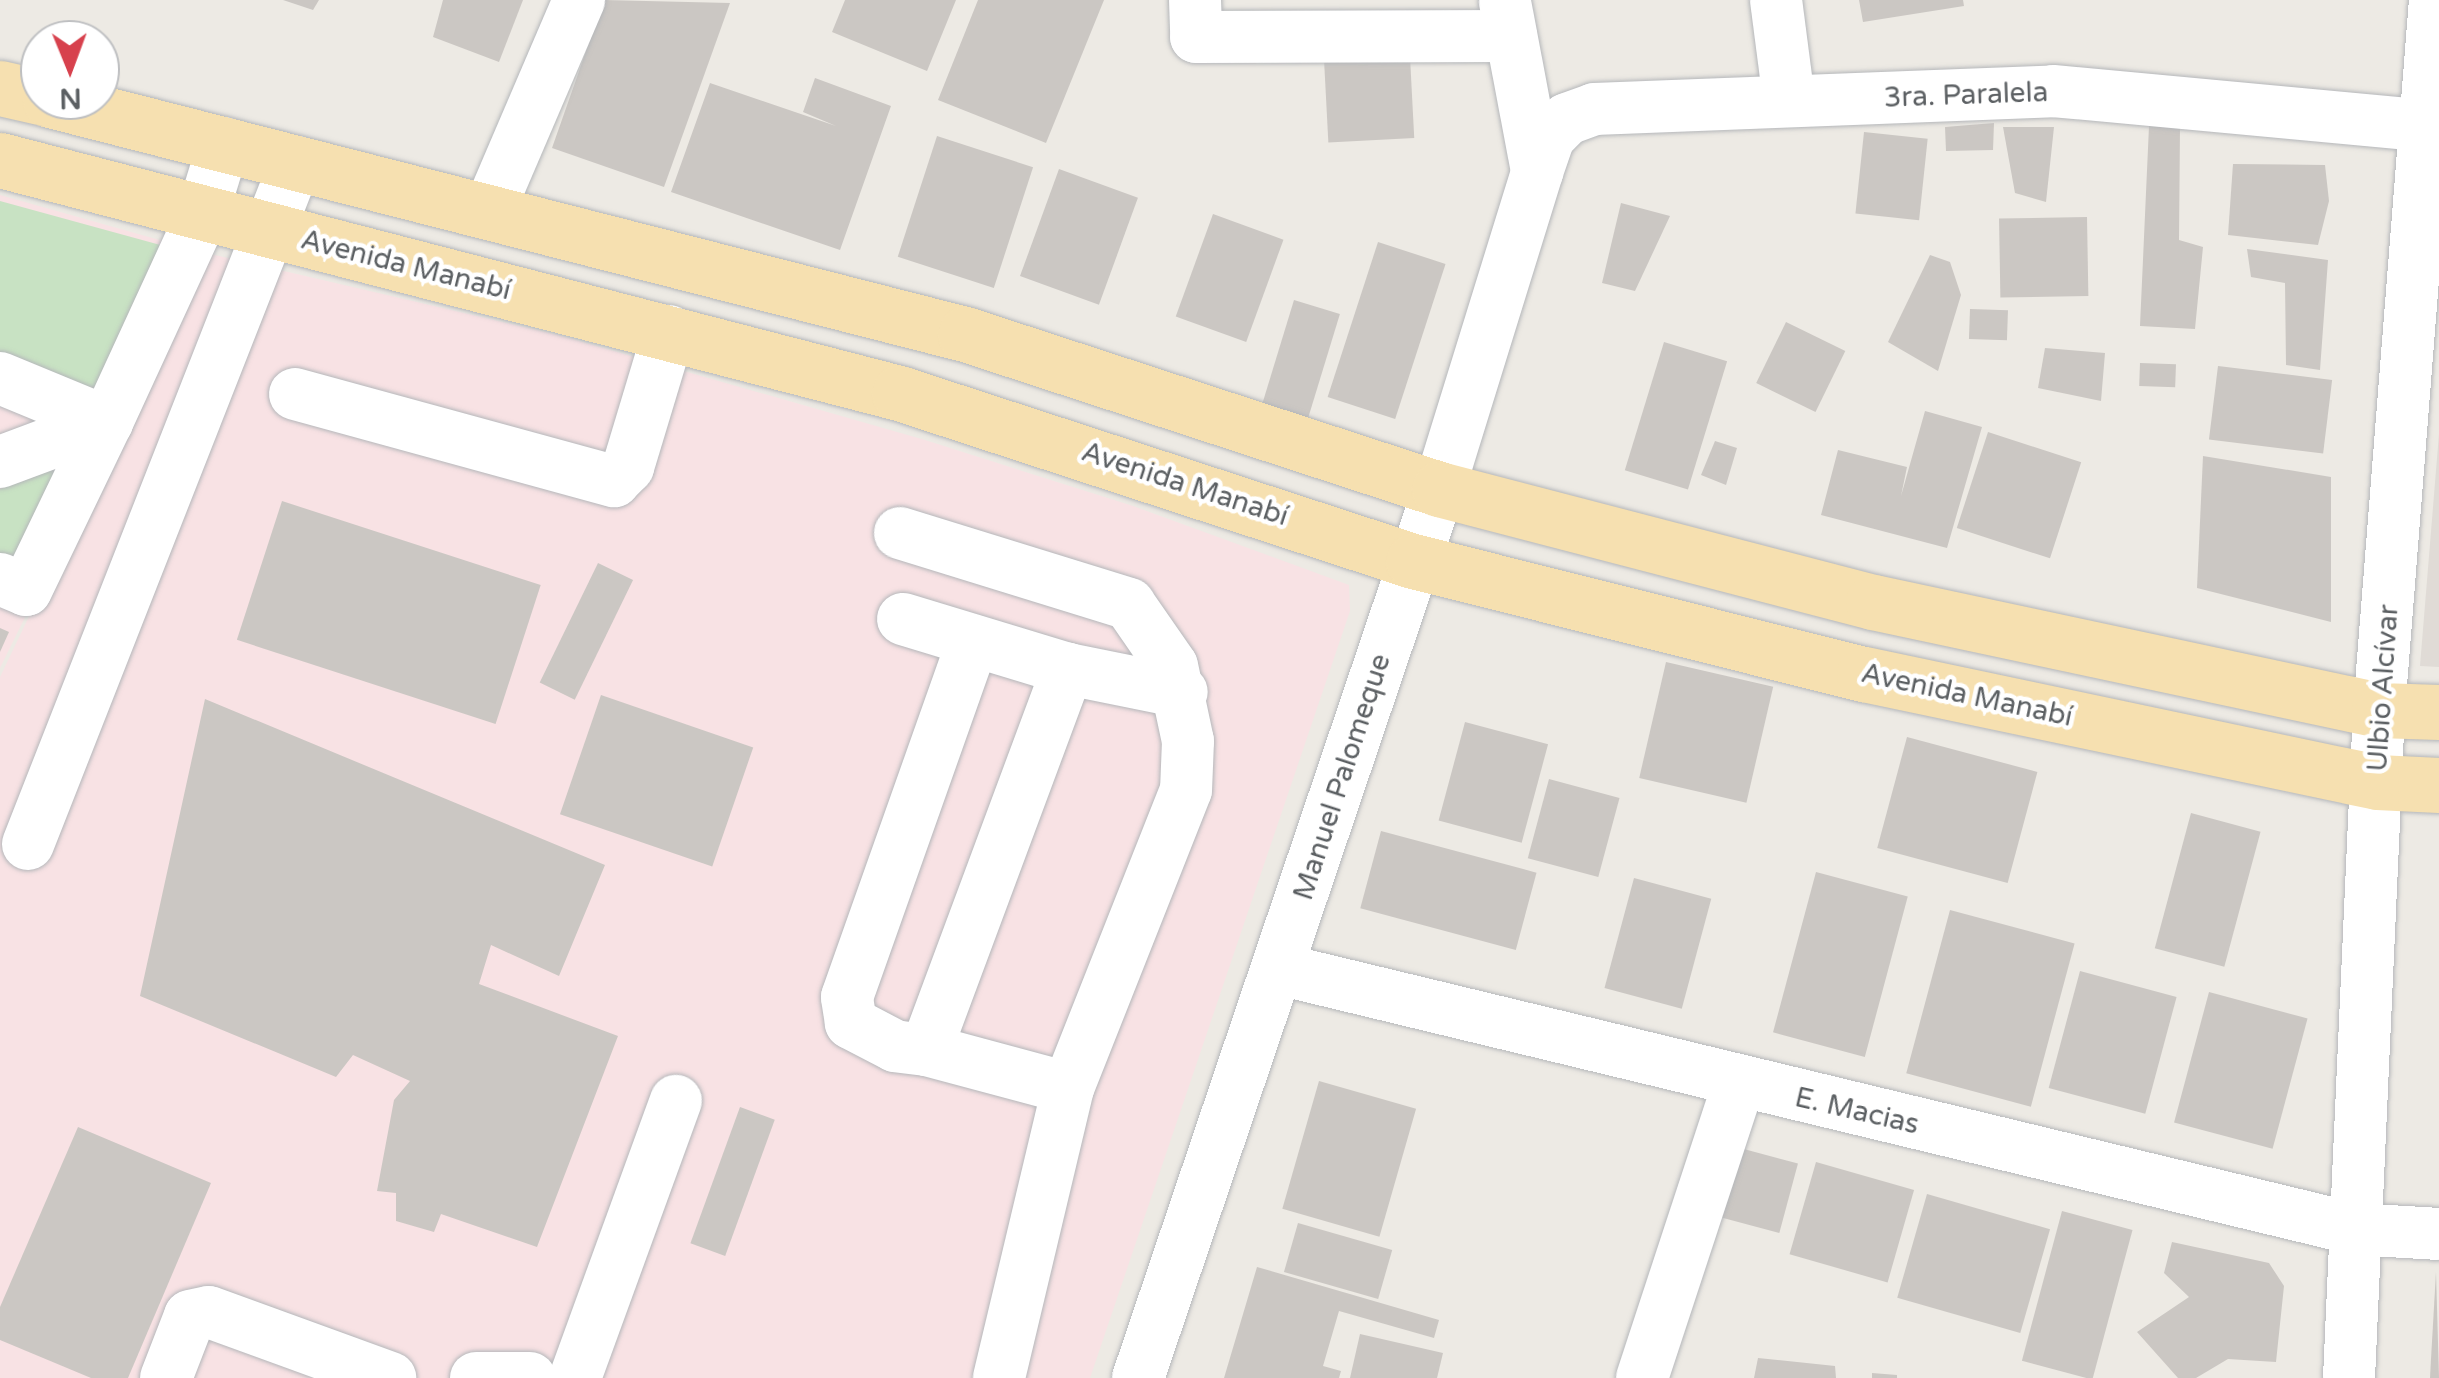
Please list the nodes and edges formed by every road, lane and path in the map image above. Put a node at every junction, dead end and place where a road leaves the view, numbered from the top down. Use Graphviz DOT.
graph roads {
  1 [pos="579,0"];
  2 [pos="1195,0"];
  3 [pos="1776,0"];
  4 [pos="2435,0"];
  5 [pos="1508,18"];
  6 [pos="1789,100"];
  7 [pos="2432,115"];
  8 [pos="120,117"];
  9 [pos="224,143"];
  10 [pos="0,160"];
  11 [pos="296,162"];
  12 [pos="1537,172"];
  13 [pos="490,208"];
  14 [pos="202,215"];
  15 [pos="268,230"];
  16 [pos="669,331"];
  17 [pos="0,378"];
  18 [pos="295,394"];
  19 [pos="107,422"];
  20 [pos="0,462"];
  21 [pos="1439,489"];
  22 [pos="900,534"];
  23 [pos="1414,561"];
  24 [pos="0,580"];
  25 [pos="903,618"];
  26 [pos="974,641"];
  27 [pos="1068,669"];
  28 [pos="1182,692"];
  29 [pos="2380,710"];
  30 [pos="2439,712"];
  31 [pos="2376,782"];
  32 [pos="2439,785"];
  33 [pos="28,844"];
  34 [pos="1278,968"];
  35 [pos="926,1050"];
  36 [pos="1739,1084"];
  37 [pos="1068,1088"];
  38 [pos="676,1101"];
  39 [pos="2355,1229"];
  40 [pos="2439,1234"];
  41 [pos="166,1378"];
  42 [pos="390,1378"];
  43 [pos="476,1378"];
  44 [pos="530,1378"];
  45 [pos="575,1378"];
  46 [pos="999,1378"];
  47 [pos="1138,1378"];
  48 [pos="1642,1378"];
  49 [pos="2349,1378"];
  1 -- 13 [label="street"];
  2 -- 5 [label="street"];
  3 -- 6 [label="street"];
  4 -- 7 [label="street, Ulbio Alcívar"];
  5 -- 12 [label="street"];
  6 -- 7 [label="street, 3ra. Paralela"];
  6 -- 12 [label="street, 3ra. Paralela"];
  7 -- 29 [label="street, Ulbio Alcívar"];
  8 -- 9 [label="main road"];
  9 -- 11 [label="main road"];
  9 -- 14 [label="street"];
  10 -- 14 [label="main road, Avenida Manabí"];
  11 -- 13 [label="main road"];
  11 -- 15 [label="street"];
  12 -- 21 [label="street, Manuel Palomeque"];
  13 -- 21 [label="main road"];
  14 -- 15 [label="main road, Avenida Manabí"];
  14 -- 19 [label="street"];
  15 -- 16 [label="main road, Avenida Manabí"];
  15 -- 33 [label="street"];
  16 -- 18 [label="street"];
  16 -- 23 [label="main road, Avenida Manabí"];
  17 -- 19 [label="street"];
  19 -- 20 [label="street"];
  19 -- 24 [label="street"];
  21 -- 23 [label="street, Manuel Palomeque"];
  21 -- 29 [label="main road"];
  22 -- 28 [label="street"];
  23 -- 31 [label="main road, Avenida Manabí"];
  23 -- 34 [label="street, Manuel Palomeque"];
  25 -- 26 [label="street"];
  26 -- 27 [label="street"];
  26 -- 35 [label="street"];
  27 -- 28 [label="street"];
  27 -- 35 [label="street"];
  28 -- 37 [label="street"];
  29 -- 30 [label="main road"];
  29 -- 31 [label="street, Ulbio Alcívar"];
  31 -- 32 [label="main road, Avenida Manabí"];
  31 -- 39 [label="street, Ulbio Alcívar"];
  34 -- 36 [label="street, E. Macias"];
  34 -- 47 [label="street, Manuel Palomeque"];
  35 -- 37 [label="street"];
  36 -- 39 [label="street, E. Macias"];
  36 -- 48 [label="street"];
  37 -- 46 [label="street"];
  38 -- 45 [label="street"];
  39 -- 40 [label="street, E. Macias"];
  39 -- 49 [label="street, Ulbio Alcívar"];
  41 -- 42 [label="street"];
  43 -- 44 [label="street"];
}
